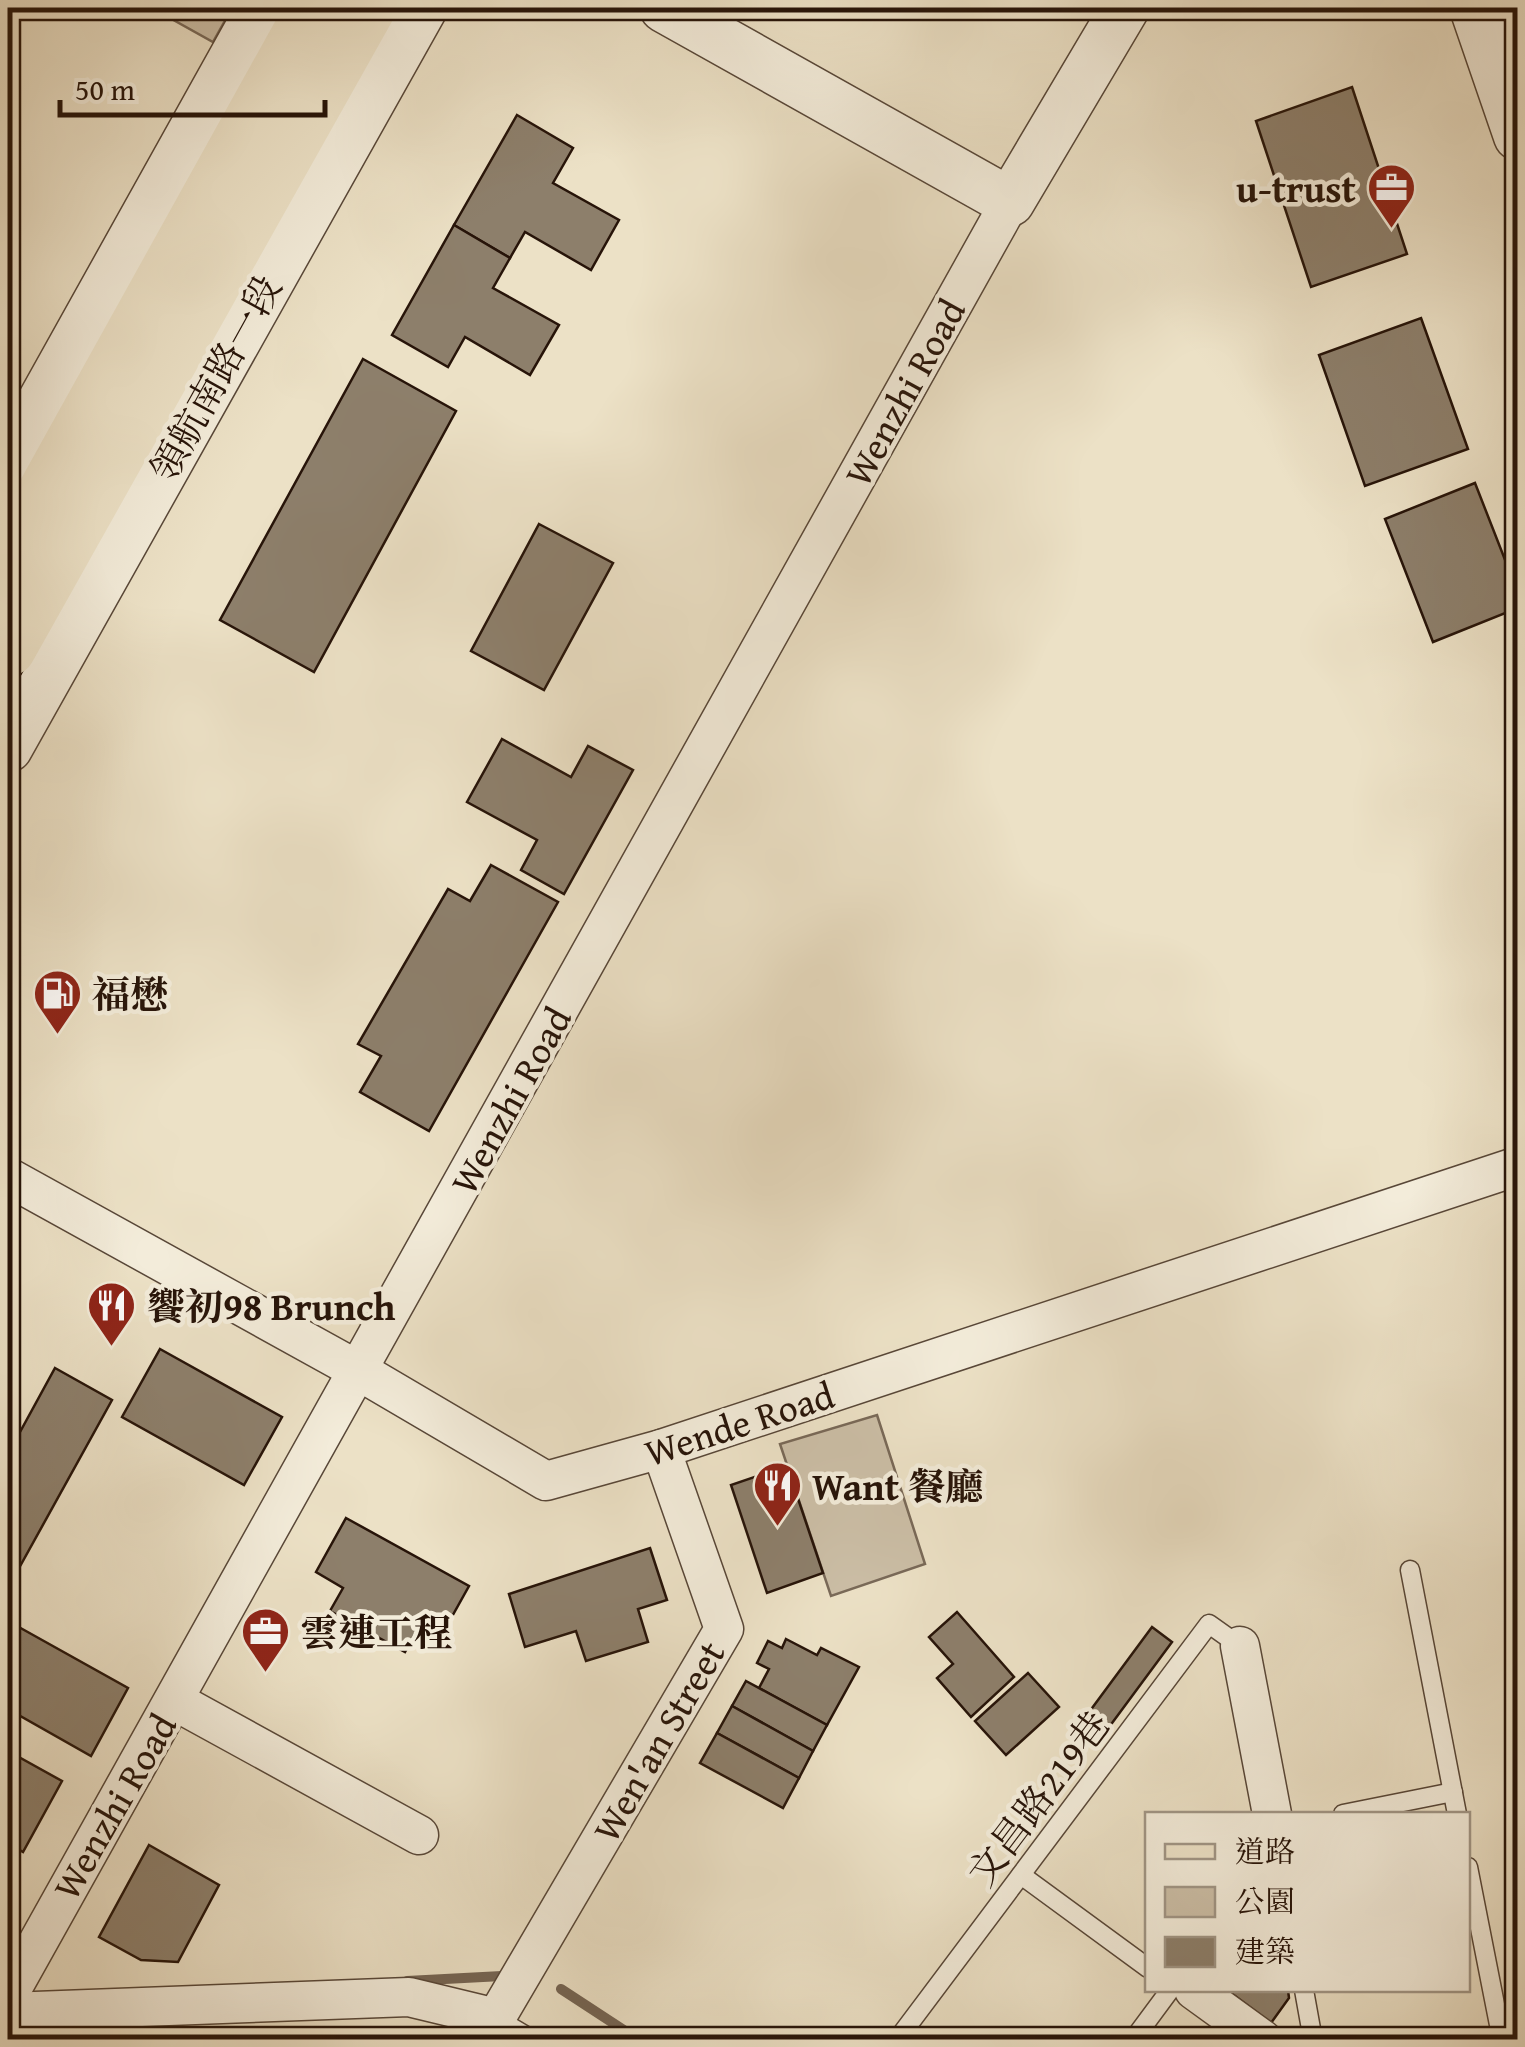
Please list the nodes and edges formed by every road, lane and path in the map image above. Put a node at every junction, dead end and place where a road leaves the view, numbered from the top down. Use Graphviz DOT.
graph roads {
  1 [pos="260,8"];
  2 [pos="314,8"];
  3 [pos="368,8"];
  4 [pos="424,8"];
  5 [pos="664,8"];
  6 [pos="1125,8"];
  7 [pos="1474,8"];
  8 [pos="1518,136"];
  9 [pos="1010,202"];
  10 [pos="8,462"];
  11 [pos="8,559"];
  12 [pos="8,649"];
  13 [pos="8,748"];
  14 [pos="1518,1166"];
  15 [pos="8,1177"];
  16 [pos="358,1371"];
  17 [pos="661,1449"];
  18 [pos="1410,1570"];
  19 [pos="1240,1646"];
  20 [pos="174,1701"];
  21 [pos="1452,1792"];
  22 [pos="1272,1812"];
  23 [pos="1352,1812"];
  24 [pos="1457,1812"];
  25 [pos="418,1835"];
  26 [pos="1021,1875"];
  27 [pos="1470,1877"];
  28 [pos="1145,1966"];
  29 [pos="13,1975"];
  30 [pos="1169,1992"];
  31 [pos="1197,1992"];
  32 [pos="1304,1992"];
  33 [pos="8,2012"];
  34 [pos="496,2018"];
  35 [pos="532,2040"];
  36 [pos="897,2040"];
  37 [pos="1133,2040"];
  38 [pos="1262,2040"];
  39 [pos="1314,2040"];
  40 [pos="1502,2040"];
  1 -- 10 [label="street"];
  2 -- 11 [label="main road"];
  3 -- 12 [label="main road, 領航南路一段"];
  4 -- 13 [label="street, 領航南路一段"];
  5 -- 9 [label="street"];
  6 -- 9 [label="street"];
  7 -- 8 [label="street"];
  9 -- 16 [label="street, Wenzhi Road"];
  14 -- 17 [label="street, Wende Road"];
  15 -- 16 [label="street, Wende Road"];
  16 -- 17 [label="street, Wende Road"];
  16 -- 20 [label="street, Wenzhi Road"];
  17 -- 34 [label="street, Wen'an Street"];
  18 -- 21 [label="lane"];
  19 -- 22 [label="street"];
  19 -- 26 [label="lane, 文昌路219巷"];
  20 -- 25 [label="street"];
  20 -- 29 [label="street, Wenzhi Road"];
  21 -- 23 [label="lane"];
  21 -- 24 [label="lane"];
  26 -- 28 [label="lane"];
  26 -- 36 [label="lane, 文昌路219巷"];
  27 -- 40 [label="lane"];
  30 -- 37 [label="lane"];
  31 -- 38 [label="street"];
  32 -- 39 [label="lane"];
  33 -- 34 [label="street"];
  34 -- 35 [label="lane"];
}
